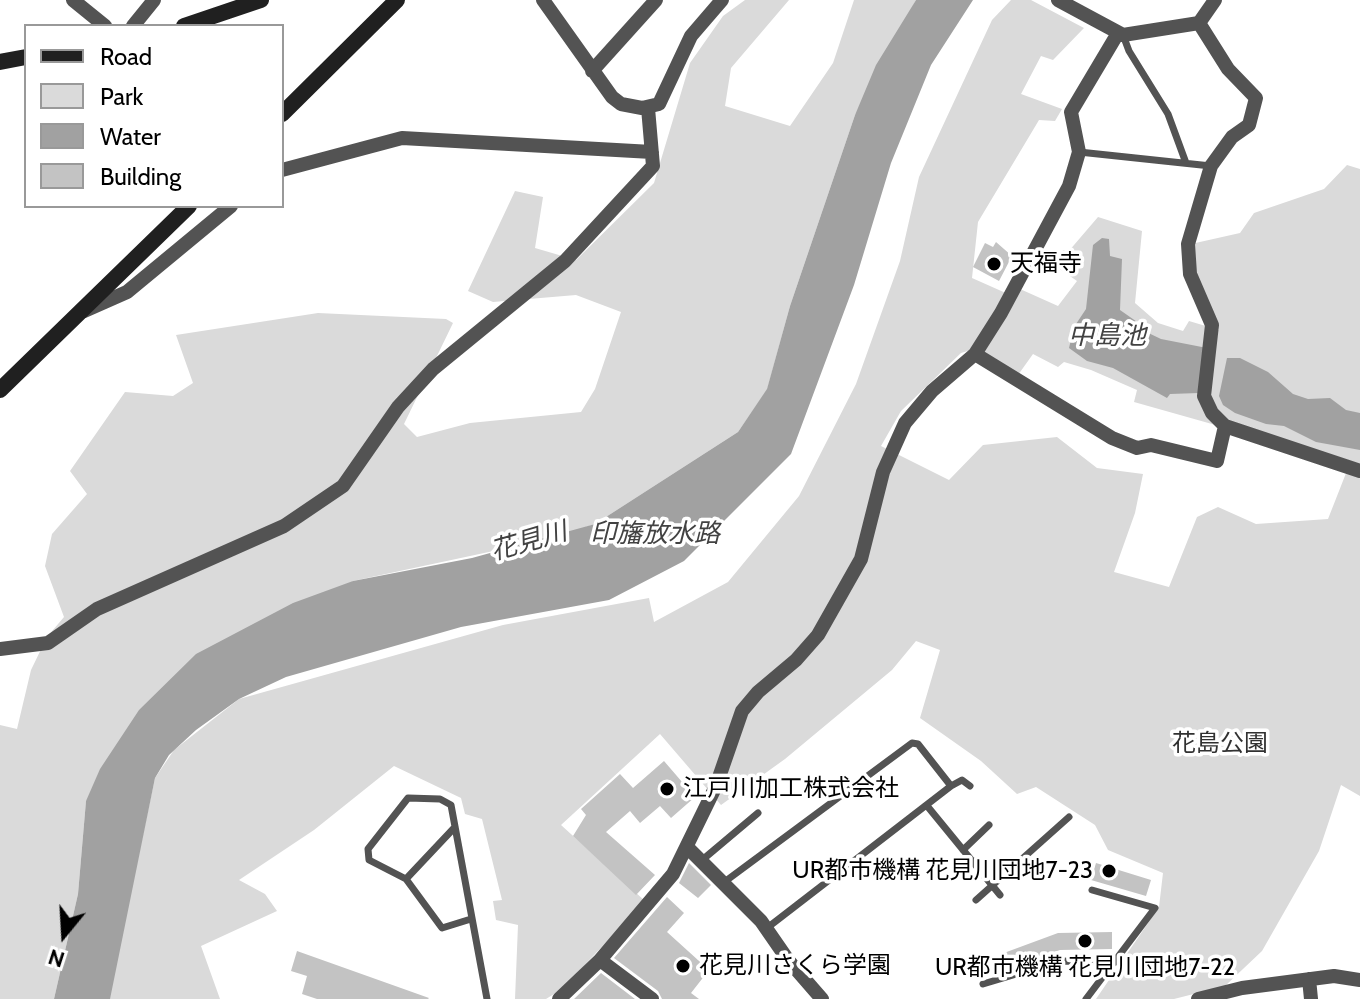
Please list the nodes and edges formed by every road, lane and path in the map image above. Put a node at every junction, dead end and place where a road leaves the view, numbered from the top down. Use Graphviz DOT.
graph roads {
  1 [pos="73,0"];
  2 [pos="154,0"];
  3 [pos="261,0"];
  4 [pos="397,0"];
  5 [pos="543,0"];
  6 [pos="656,0"];
  7 [pos="722,0"];
  8 [pos="1058,0"];
  9 [pos="1215,0"];
  10 [pos="1199,23"];
  11 [pos="103,24"];
  12 [pos="135,24"];
  13 [pos="190,24"];
  14 [pos="1120,34"];
  15 [pos="24,57"];
  16 [pos="0,62"];
  17 [pos="592,71"];
  18 [pos="648,108"];
  19 [pos="284,112"];
  20 [pos="652,152"];
  21 [pos="1079,152"];
  22 [pos="1186,163"];
  23 [pos="1211,166"];
  24 [pos="284,169"];
  25 [pos="187,208"];
  26 [pos="229,208"];
  27 [pos="84,311"];
  28 [pos="975,354"];
  29 [pos="0,390"];
  30 [pos="1225,426"];
  31 [pos="1360,471"];
  32 [pos="0,649"];
  33 [pos="951,786"];
  34 [pos="970,786"];
  35 [pos="928,807"];
  36 [pos="758,813"];
  37 [pos="1069,817"];
  38 [pos="989,825"];
  39 [pos="455,827"];
  40 [pos="687,847"];
  41 [pos="963,850"];
  42 [pos="701,861"];
  43 [pos="973,861"];
  44 [pos="956,875"];
  45 [pos="406,879"];
  46 [pos="723,883"];
  47 [pos="993,887"];
  48 [pos="1092,890"];
  49 [pos="1000,895"];
  50 [pos="976,900"];
  51 [pos="471,919"];
  52 [pos="767,928"];
  53 [pos="600,960"];
  54 [pos="1116,962"];
  55 [pos="1309,979"];
  56 [pos="1360,980"];
  57 [pos="983,984"];
  58 [pos="487,999"];
  59 [pos="559,999"];
  60 [pos="652,999"];
  61 [pos="822,999"];
  62 [pos="1086,999"];
  63 [pos="1198,999"];
  64 [pos="1311,999"];
  1 -- 11 [label="street"];
  2 -- 12 [label="street"];
  3 -- 13 [label="street"];
  4 -- 19 [label="street"];
  5 -- 17 [label="street"];
  6 -- 17 [label="street"];
  7 -- 18 [label="street"];
  8 -- 14 [label="street"];
  9 -- 10 [label="street"];
  10 -- 14 [label="street"];
  10 -- 23 [label="street"];
  14 -- 21 [label="street"];
  14 -- 22 [label="lane"];
  15 -- 16 [label="street"];
  17 -- 18 [label="street"];
  18 -- 20 [label="street"];
  20 -- 24 [label="street"];
  20 -- 32 [label="street"];
  21 -- 22 [label="lane"];
  21 -- 28 [label="street"];
  22 -- 23 [label="lane"];
  23 -- 30 [label="street"];
  25 -- 27 [label="street"];
  26 -- 27 [label="street"];
  27 -- 29 [label="street"];
  28 -- 30 [label="street"];
  28 -- 40 [label="street"];
  30 -- 31 [label="street"];
  33 -- 34 [label="lane"];
  33 -- 35 [label="lane"];
  33 -- 46 [label="lane"];
  35 -- 41 [label="lane"];
  35 -- 52 [label="lane"];
  36 -- 42 [label="lane"];
  37 -- 47 [label="lane"];
  38 -- 41 [label="lane"];
  39 -- 45 [label="lane"];
  39 -- 45 [label="lane"];
  39 -- 51 [label="lane"];
  40 -- 42 [label="street"];
  40 -- 53 [label="street"];
  41 -- 43 [label="lane"];
  42 -- 46 [label="street"];
  43 -- 44 [label="lane"];
  43 -- 47 [label="lane"];
  45 -- 51 [label="lane"];
  46 -- 52 [label="street"];
  47 -- 49 [label="lane"];
  47 -- 50 [label="lane"];
  48 -- 54 [label="lane"];
  51 -- 58 [label="lane"];
  52 -- 61 [label="street"];
  53 -- 59 [label="street"];
  53 -- 60 [label="street"];
  54 -- 57 [label="lane"];
  54 -- 62 [label="lane"];
  55 -- 56 [label="street"];
  55 -- 63 [label="street"];
  55 -- 64 [label="street"];
}
